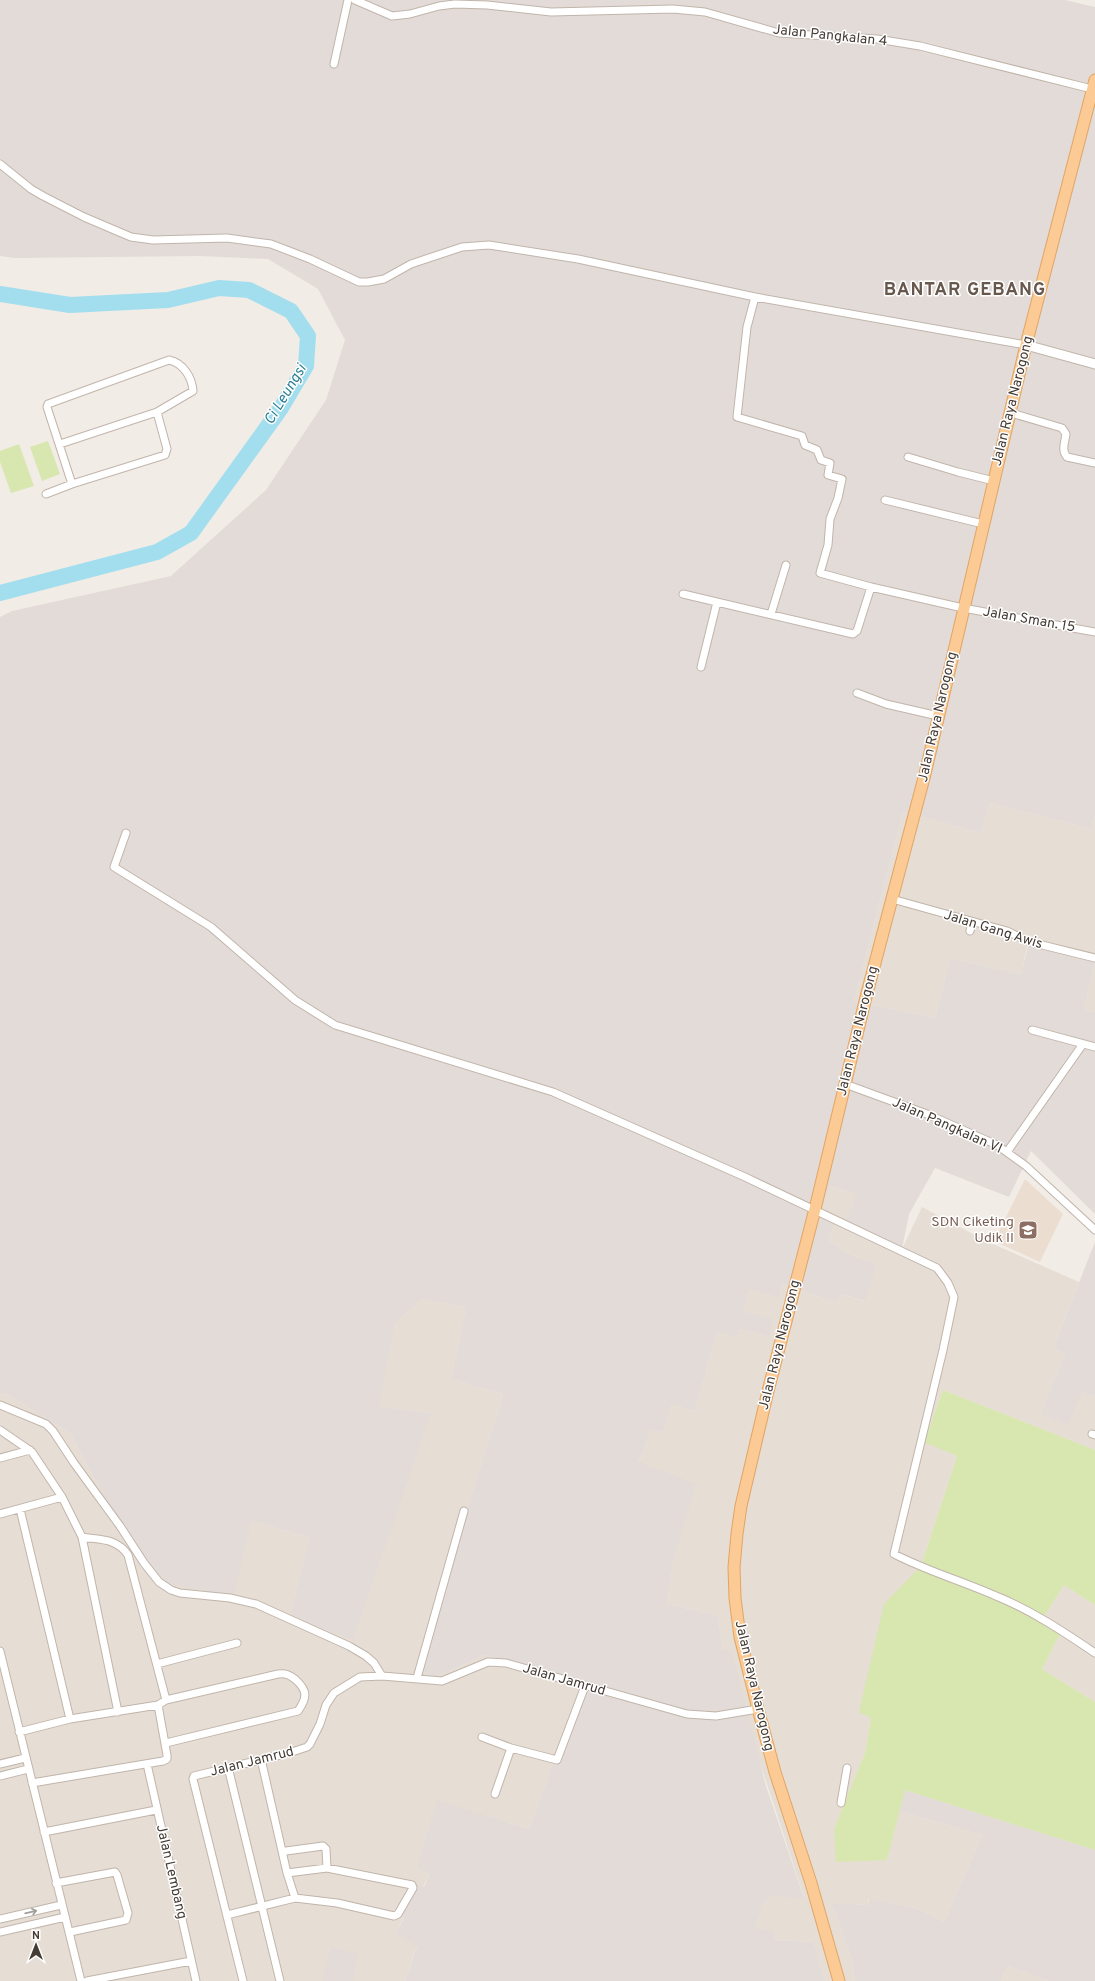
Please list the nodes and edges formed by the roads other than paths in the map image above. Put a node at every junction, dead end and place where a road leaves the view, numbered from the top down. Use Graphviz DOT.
graph roads {
  1 [pos="348,0"];
  2 [pos="355,0"];
  3 [pos="334,64"];
  4 [pos="1094,84"];
  5 [pos="0,164"];
  6 [pos="755,297"];
  7 [pos="1026,346"];
  8 [pos="1095,364"];
  9 [pos="157,412"];
  10 [pos="1011,412"];
  11 [pos="60,444"];
  12 [pos="908,457"];
  13 [pos="1095,463"];
  14 [pos="994,481"];
  15 [pos="72,484"];
  16 [pos="46,494"];
  17 [pos="885,500"];
  18 [pos="983,524"];
  19 [pos="786,566"];
  20 [pos="871,586"];
  21 [pos="684,594"];
  22 [pos="717,602"];
  23 [pos="963,608"];
  24 [pos="772,614"];
  25 [pos="1095,632"];
  26 [pos="701,667"];
  27 [pos="857,693"];
  28 [pos="938,716"];
  29 [pos="126,833"];
  30 [pos="892,899"];
  31 [pos="972,922"];
  32 [pos="970,931"];
  33 [pos="1095,958"];
  34 [pos="1032,1030"];
  35 [pos="1083,1044"];
  36 [pos="1095,1047"];
  37 [pos="845,1084"];
  38 [pos="1007,1152"];
  39 [pos="815,1208"];
  40 [pos="1095,1230"];
  41 [pos="0,1405"];
  42 [pos="0,1430"];
  43 [pos="30,1450"];
  44 [pos="0,1458"];
  45 [pos="62,1497"];
  46 [pos="20,1509"];
  47 [pos="464,1511"];
  48 [pos="0,1514"];
  49 [pos="82,1537"];
  50 [pos="237,1643"];
  51 [pos="0,1651"];
  52 [pos="1095,1653"];
  53 [pos="157,1664"];
  54 [pos="382,1676"];
  55 [pos="417,1678"];
  56 [pos="585,1686"];
  57 [pos="166,1700"];
  58 [pos="158,1705"];
  59 [pos="758,1709"];
  60 [pos="118,1712"];
  61 [pos="70,1719"];
  62 [pos="19,1732"];
  63 [pos="482,1737"];
  64 [pos="166,1743"];
  65 [pos="511,1748"];
  66 [pos="25,1758"];
  67 [pos="261,1759"];
  68 [pos="0,1764"];
  69 [pos="147,1764"];
  70 [pos="228,1767"];
  71 [pos="847,1768"];
  72 [pos="28,1769"];
  73 [pos="0,1776"];
  74 [pos="32,1783"];
  75 [pos="495,1794"];
  76 [pos="841,1803"];
  77 [pos="156,1810"];
  78 [pos="44,1832"];
  79 [pos="286,1851"];
  80 [pos="327,1868"];
  81 [pos="287,1873"];
  82 [pos="56,1883"];
  83 [pos="296,1898"];
  84 [pos="61,1905"];
  85 [pos="263,1906"];
  86 [pos="227,1915"];
  87 [pos="65,1917"];
  88 [pos="0,1919"];
  89 [pos="0,1932"];
  90 [pos="70,1932"];
  91 [pos="191,1961"];
  92 [pos="81,1981"];
  93 [pos="87,1981"];
  94 [pos="196,1981"];
  95 [pos="243,1981"];
  96 [pos="280,1981"];
  97 [pos="839,1981"];
  1 -- 3 [label="street"];
  2 -- 4 [label="street, Jalan Pangkalan 4"];
  4 -- 7 [label="main road, Jalan Raya Narogong"];
  5 -- 6 [label="street"];
  6 -- 7 [label="street"];
  6 -- 20 [label="street, Jalan Sman. 15"];
  7 -- 8 [label="street"];
  7 -- 10 [label="main road, Jalan Raya Narogong"];
  9 -- 11 [label="street"];
  9 -- 11 [label="street"];
  9 -- 15 [label="street"];
  10 -- 13 [label="street"];
  10 -- 14 [label="main road, Jalan Raya Narogong"];
  11 -- 15 [label="street"];
  12 -- 14 [label="street"];
  14 -- 18 [label="main road, Jalan Raya Narogong"];
  15 -- 16 [label="street"];
  17 -- 18 [label="street"];
  18 -- 23 [label="main road, Jalan Raya Narogong"];
  19 -- 24 [label="street"];
  20 -- 23 [label="street, Jalan Sman. 15"];
  20 -- 24 [label="street"];
  21 -- 22 [label="street"];
  22 -- 24 [label="street"];
  22 -- 26 [label="street"];
  23 -- 25 [label="street, Jalan Sman. 15"];
  23 -- 28 [label="main road, Jalan Raya Narogong"];
  27 -- 28 [label="street"];
  28 -- 30 [label="main road, Jalan Raya Narogong"];
  29 -- 39 [label="street"];
  30 -- 31 [label="street, Jalan Gang Awis"];
  30 -- 37 [label="main road, Jalan Raya Narogong"];
  31 -- 32 [label="street"];
  31 -- 33 [label="street, Jalan Gang Awis"];
  34 -- 35 [label="street"];
  35 -- 36 [label="street"];
  35 -- 38 [label="street"];
  37 -- 38 [label="street, Jalan Pangkalan VI"];
  37 -- 39 [label="main road, Jalan Raya Narogong"];
  38 -- 40 [label="street, Jalan Pangkalan VI"];
  39 -- 52 [label="street"];
  39 -- 59 [label="main road, Jalan Raya Narogong"];
  41 -- 54 [label="street"];
  42 -- 43 [label="street"];
  43 -- 44 [label="street"];
  43 -- 45 [label="street"];
  45 -- 46 [label="street"];
  45 -- 49 [label="street"];
  46 -- 48 [label="street"];
  46 -- 61 [label="street"];
  47 -- 55 [label="street"];
  49 -- 53 [label="street"];
  49 -- 60 [label="street"];
  50 -- 53 [label="street"];
  51 -- 62 [label="street"];
  53 -- 57 [label="street"];
  54 -- 55 [label="street, Jalan Jamrud"];
  54 -- 67 [label="street, Jalan Jamrud"];
  55 -- 56 [label="street, Jalan Jamrud"];
  56 -- 59 [label="street, Jalan Jamrud"];
  56 -- 65 [label="street"];
  57 -- 58 [label="street"];
  57 -- 64 [label="street"];
  58 -- 60 [label="street"];
  58 -- 64 [label="street"];
  59 -- 97 [label="main road, Jalan Raya Narogong"];
  60 -- 61 [label="street"];
  61 -- 62 [label="street"];
  62 -- 66 [label="street"];
  63 -- 65 [label="street"];
  64 -- 69 [label="street"];
  65 -- 75 [label="street"];
  66 -- 68 [label="street"];
  66 -- 72 [label="street"];
  67 -- 70 [label="street, Jalan Jamrud"];
  67 -- 81 [label="street"];
  69 -- 74 [label="street"];
  69 -- 77 [label="street, Jalan Lembang"];
  70 -- 85 [label="street"];
  70 -- 86 [label="street, Jalan Jamrud"];
  71 -- 76 [label="street"];
  72 -- 73 [label="street"];
  72 -- 74 [label="street"];
  74 -- 78 [label="street"];
  77 -- 78 [label="street"];
  77 -- 91 [label="street, Jalan Lembang"];
  78 -- 82 [label="street"];
  79 -- 80 [label="street"];
  80 -- 81 [label="street"];
  80 -- 83 [label="street"];
  81 -- 83 [label="street"];
  82 -- 84 [label="street"];
  82 -- 90 [label="street"];
  83 -- 85 [label="street"];
  84 -- 87 [label="street"];
  88 -- 84 [label="street, one-way"];
  85 -- 86 [label="street"];
  85 -- 96 [label="street"];
  86 -- 95 [label="street, Jalan Jamrud"];
  87 -- 89 [label="street"];
  87 -- 90 [label="street"];
  90 -- 92 [label="street"];
  91 -- 93 [label="street"];
  91 -- 94 [label="street, Jalan Lembang"];
}
